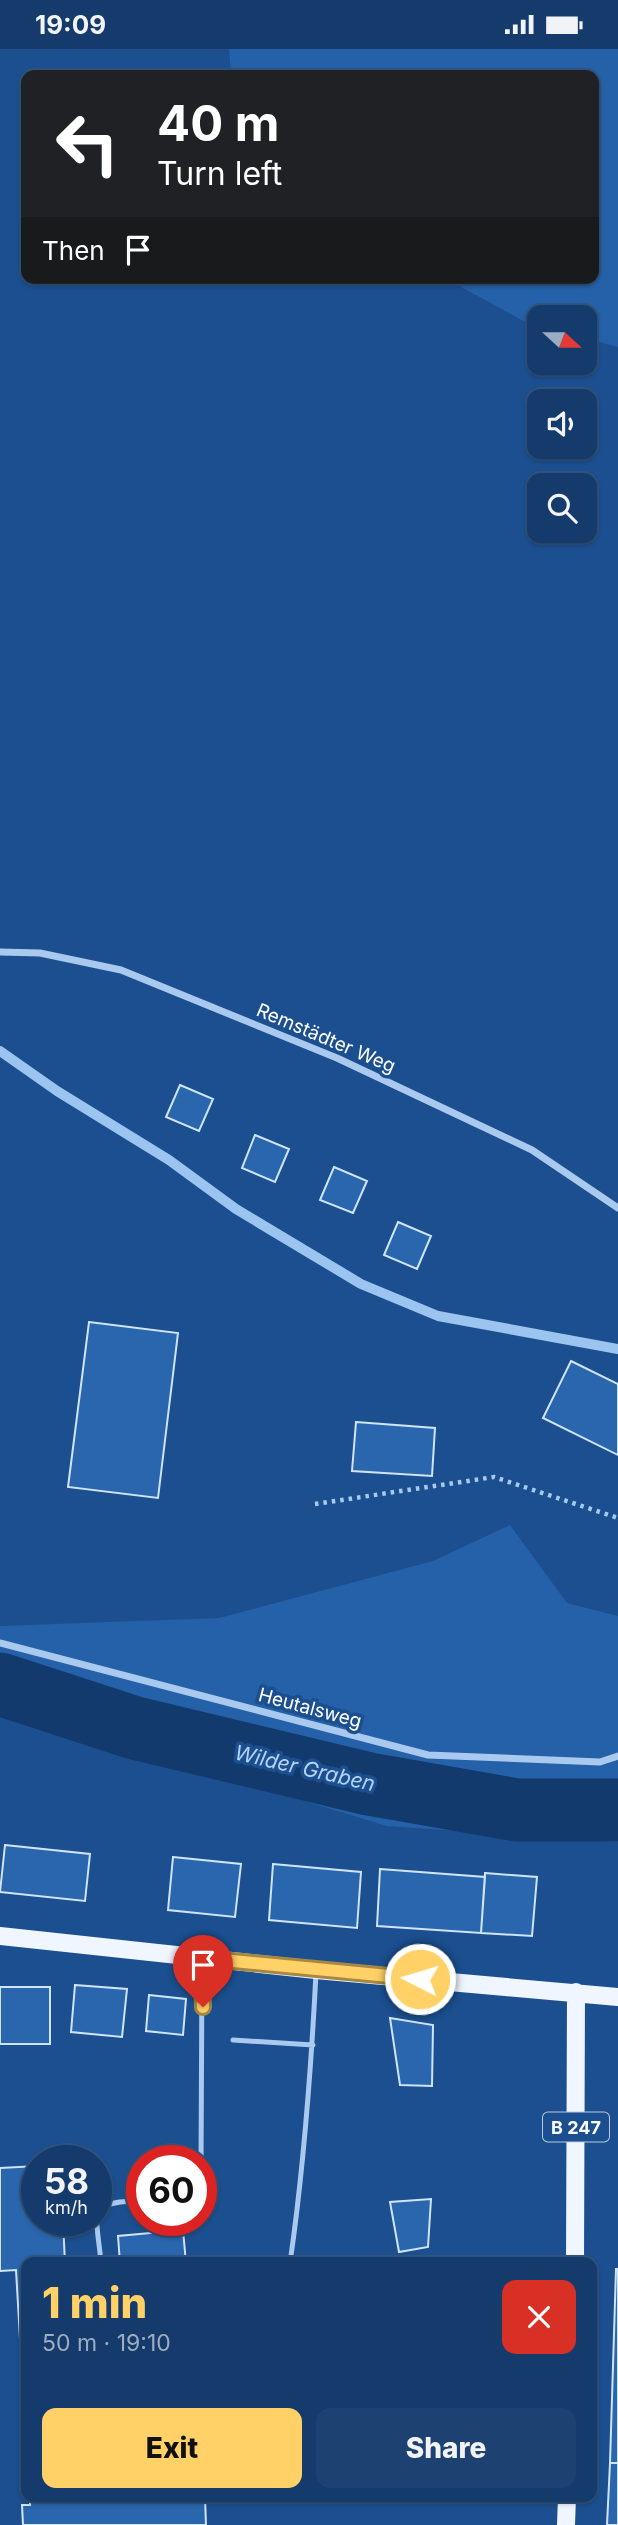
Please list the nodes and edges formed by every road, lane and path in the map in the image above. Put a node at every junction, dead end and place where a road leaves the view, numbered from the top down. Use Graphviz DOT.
graph roads {
  1 [pos="0,952"];
  2 [pos="618,1208"];
  3 [pos="315,1504"];
  4 [pos="618,1518"];
  5 [pos="0,1643"];
  6 [pos="618,1756"];
  7 [pos="0,1935"];
  8 [pos="202,1958"];
  9 [pos="316,1970"];
  10 [pos="576,1992"];
  11 [pos="618,1997"];
  12 [pos="233,2040"];
  13 [pos="313,2045"];
  14 [pos="201,2145"];
  15 [pos="126,2202"];
  16 [pos="101,2257"];
  17 [pos="291,2257"];
  18 [pos="575,2257"];
  19 [pos="567,2502"];
  20 [pos="566,2525"];
  1 -- 2 [label="street, Remstädter Weg"];
  3 -- 4 [label="path"];
  5 -- 6 [label="street, Heutalsweg"];
  7 -- 8 [label="main road"];
  8 -- 9 [label="main road"];
  8 -- 14 [label="lane"];
  9 -- 10 [label="main road"];
  9 -- 13 [label="lane"];
  10 -- 11 [label="main road"];
  10 -- 18 [label="main road, B 247"];
  12 -- 13 [label="lane"];
  13 -- 17 [label="lane"];
  15 -- 16 [label="lane"];
  19 -- 20 [label="main road"];
}
